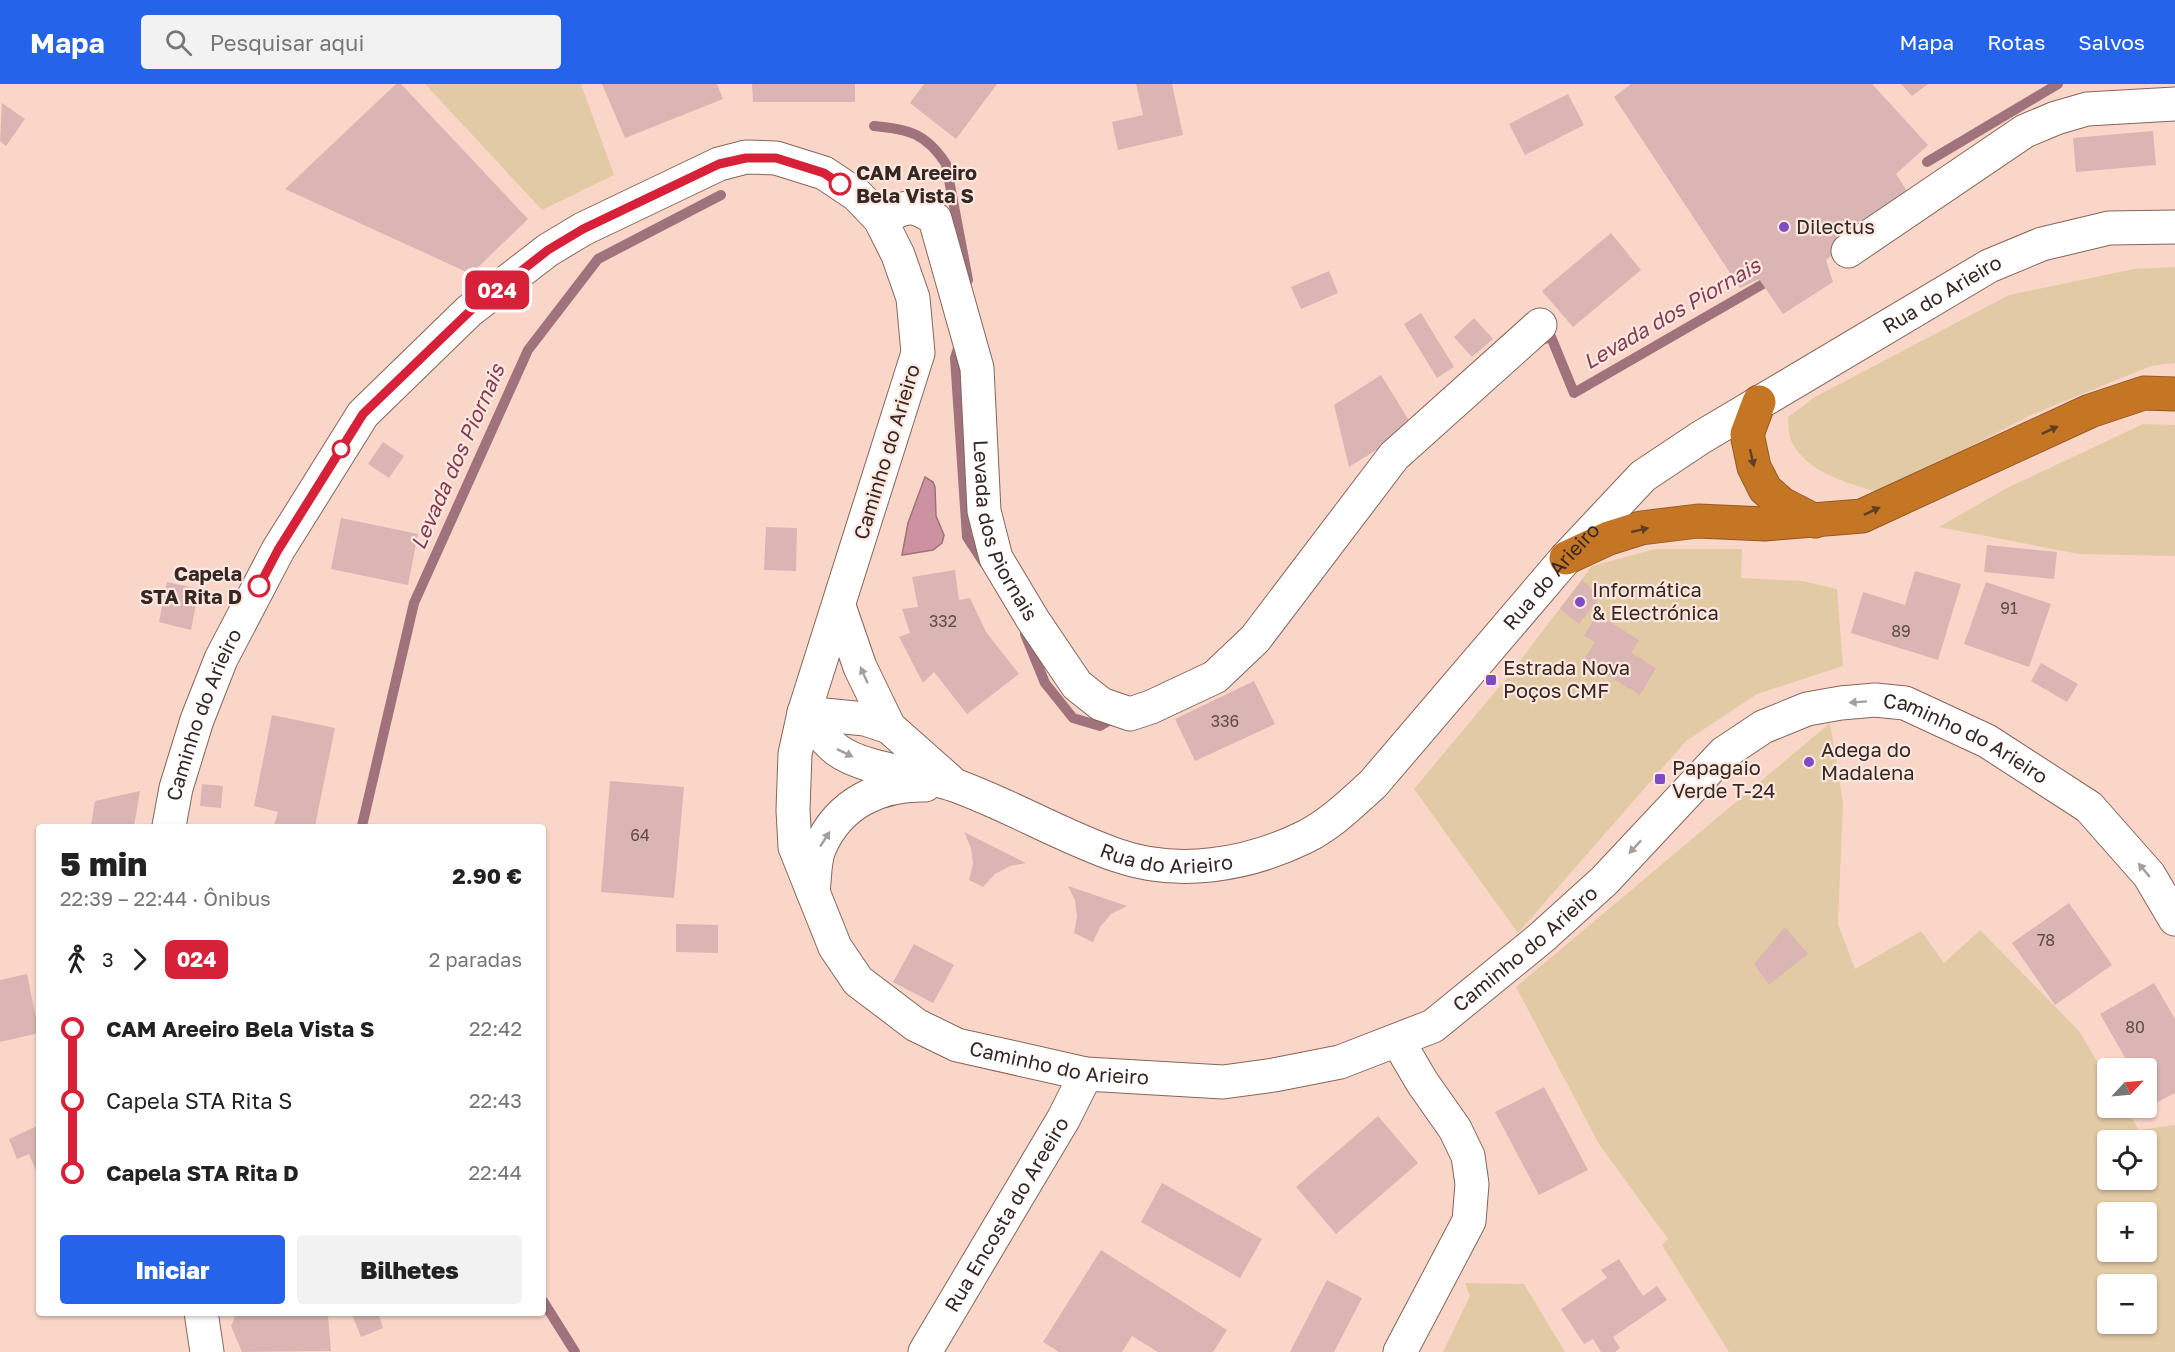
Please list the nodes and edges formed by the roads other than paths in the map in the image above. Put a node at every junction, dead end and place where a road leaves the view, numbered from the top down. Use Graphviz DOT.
graph roads {
  1 [pos="2175,104"];
  2 [pos="2175,202"];
  3 [pos="880,219"];
  4 [pos="2175,227"];
  5 [pos="2142,228"];
  6 [pos="1848,251"];
  7 [pos="1540,325"];
  8 [pos="2175,394"];
  9 [pos="1759,402"];
  10 [pos="1815,521"];
  11 [pos="1566,558"];
  12 [pos="839,606"];
  13 [pos="804,713"];
  14 [pos="889,727"];
  15 [pos="953,785"];
  16 [pos="169,824"];
  17 [pos="812,895"];
  18 [pos="2175,919"];
  19 [pos="1398,1041"];
  20 [pos="1086,1074"];
  21 [pos="202,1316"];
  22 [pos="207,1352"];
  23 [pos="924,1352"];
  24 [pos="1400,1352"];
  1 -- 6 [label="street"];
  2 -- 5 [label="street"];
  3 -- 7 [label="street, Levada dos Piornais"];
  3 -- 12 [label="street, Caminho do Arieiro"];
  3 -- 16 [label="street, Caminho do Arieiro"];
  4 -- 5 [label="street, Rua do Arieiro"];
  5 -- 9 [label="street, Rua do Arieiro"];
  10 -- 8 [label="highway, one-way"];
  9 -- 10 [label="highway, one-way"];
  9 -- 11 [label="street, Rua do Arieiro"];
  11 -- 10 [label="highway, one-way"];
  11 -- 15 [label="street, Rua do Arieiro"];
  12 -- 13 [label="street, Caminho do Arieiro"];
  14 -- 12 [label="street, Rua do Arieiro, one-way"];
  13 -- 14 [label="street, Rua do Arieiro"];
  13 -- 15 [label="street, Rua do Arieiro, one-way"];
  13 -- 17 [label="street, Caminho do Arieiro"];
  14 -- 15 [label="street, Rua do Arieiro"];
  17 -- 15 [label="street, one-way"];
  17 -- 20 [label="street, Caminho do Arieiro"];
  18 -- 19 [label="street, Caminho do Arieiro, one-way"];
  19 -- 20 [label="street, Caminho do Arieiro"];
  19 -- 24 [label="street"];
  20 -- 23 [label="street, Rua Encosta do Areeiro"];
  21 -- 22 [label="street"];
}
